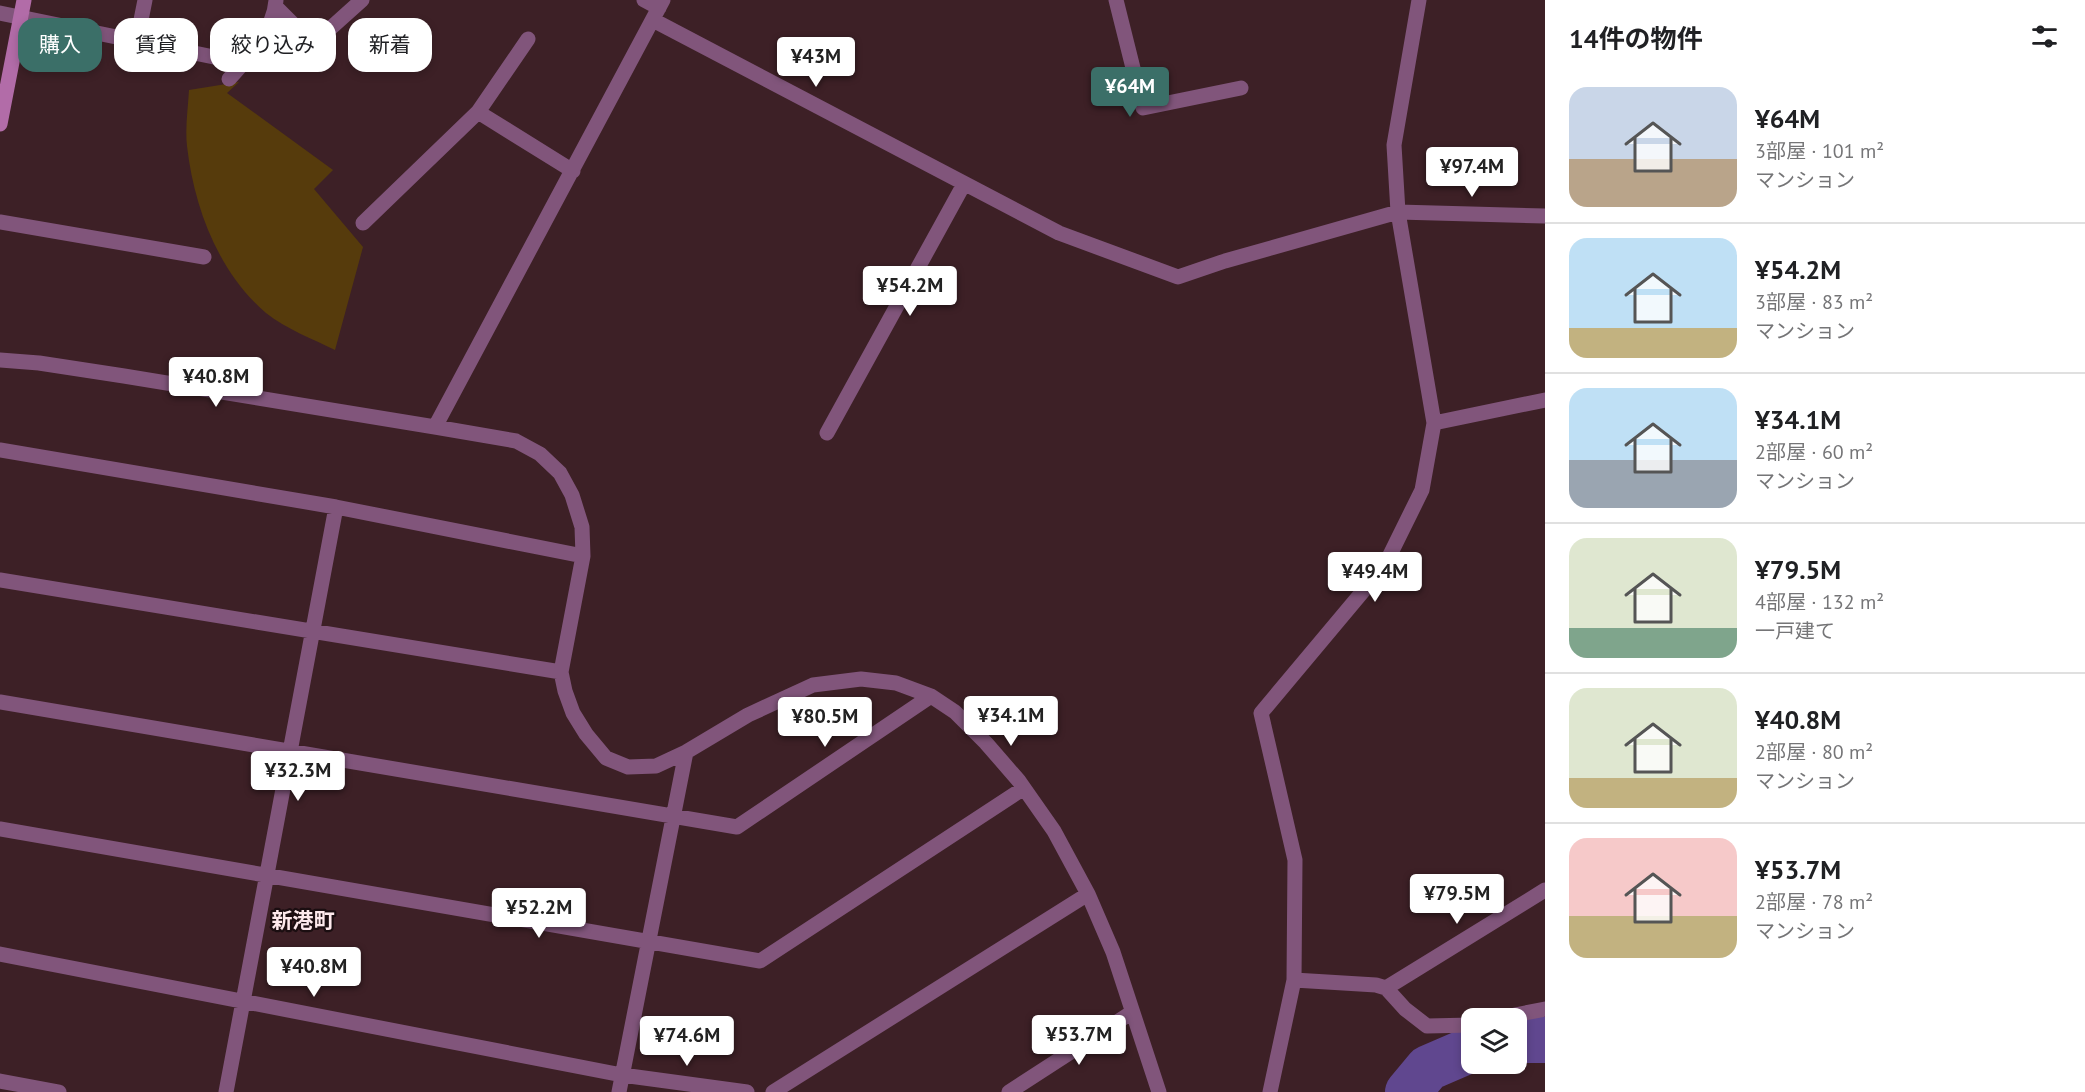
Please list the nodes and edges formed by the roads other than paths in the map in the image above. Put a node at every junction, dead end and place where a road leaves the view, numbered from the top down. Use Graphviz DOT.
graph roads {
  1 [pos="24,0"];
  2 [pos="145,0"];
  3 [pos="362,0"];
  4 [pos="644,0"];
  5 [pos="1116,0"];
  6 [pos="1419,0"];
  7 [pos="276,4"];
  8 [pos="658,9"];
  9 [pos="0,13"];
  10 [pos="20,16"];
  11 [pos="141,18"];
  12 [pos="114,35"];
  13 [pos="528,39"];
  14 [pos="235,72"];
  15 [pos="229,79"];
  16 [pos="1241,88"];
  17 [pos="478,112"];
  18 [pos="0,124"];
  19 [pos="573,171"];
  20 [pos="964,184"];
  21 [pos="1398,212"];
  22 [pos="1545,216"];
  23 [pos="0,222"];
  24 [pos="363,223"];
  25 [pos="204,257"];
  26 [pos="0,360"];
  27 [pos="1545,400"];
  28 [pos="1434,423"];
  29 [pos="435,426"];
  30 [pos="827,433"];
  31 [pos="0,450"];
  32 [pos="336,507"];
  33 [pos="583,556"];
  34 [pos="0,580"];
  35 [pos="313,632"];
  36 [pos="561,672"];
  37 [pos="931,696"];
  38 [pos="0,702"];
  39 [pos="291,751"];
  40 [pos="686,752"];
  41 [pos="1024,788"];
  42 [pos="674,816"];
  43 [pos="0,829"];
  44 [pos="267,875"];
  45 [pos="1545,890"];
  46 [pos="1088,894"];
  47 [pos="649,942"];
  48 [pos="0,954"];
  49 [pos="1294,980"];
  50 [pos="1386,988"];
  51 [pos="244,1002"];
  52 [pos="1545,1009"];
  53 [pos="1131,1013"];
  54 [pos="1527,1013"];
  55 [pos="1461,1024"];
  56 [pos="622,1075"];
  57 [pos="0,1081"];
  58 [pos="777,1091"];
  59 [pos="59,1092"];
  60 [pos="226,1092"];
  61 [pos="620,1092"];
  62 [pos="747,1092"];
  63 [pos="1009,1092"];
  64 [pos="1159,1092"];
  65 [pos="1270,1092"];
  1 -- 10 [label="street"];
  2 -- 11 [label="street"];
  3 -- 7 [label="street"];
  4 -- 8 [label="street"];
  5 -- 16 [label="street"];
  6 -- 21 [label="street"];
  8 -- 19 [label="street"];
  8 -- 20 [label="street"];
  9 -- 10 [label="street"];
  10 -- 12 [label="street"];
  10 -- 18 [label="street"];
  13 -- 17 [label="street"];
  14 -- 15 [label="street"];
  17 -- 19 [label="street"];
  17 -- 24 [label="street"];
  19 -- 29 [label="street"];
  20 -- 21 [label="street"];
  20 -- 30 [label="street"];
  21 -- 22 [label="street"];
  21 -- 28 [label="street"];
  23 -- 25 [label="street"];
  26 -- 29 [label="street"];
  27 -- 28 [label="street"];
  28 -- 49 [label="street"];
  29 -- 33 [label="street"];
  31 -- 32 [label="street"];
  32 -- 33 [label="street"];
  32 -- 35 [label="street"];
  33 -- 36 [label="street"];
  34 -- 35 [label="street"];
  35 -- 36 [label="street"];
  35 -- 39 [label="street"];
  36 -- 40 [label="street"];
  37 -- 40 [label="street"];
  37 -- 41 [label="street"];
  37 -- 42 [label="street"];
  38 -- 39 [label="street"];
  39 -- 42 [label="street"];
  39 -- 44 [label="street"];
  40 -- 42 [label="street"];
  41 -- 46 [label="street"];
  41 -- 47 [label="street"];
  42 -- 47 [label="street"];
  43 -- 44 [label="street"];
  44 -- 47 [label="street"];
  44 -- 51 [label="street"];
  45 -- 50 [label="street"];
  46 -- 53 [label="street"];
  46 -- 58 [label="street"];
  47 -- 56 [label="street"];
  48 -- 51 [label="street"];
  49 -- 50 [label="street"];
  49 -- 65 [label="street"];
  50 -- 55 [label="street"];
  51 -- 56 [label="street"];
  51 -- 60 [label="street"];
  52 -- 54 [label="street"];
  53 -- 63 [label="street"];
  53 -- 64 [label="street"];
  56 -- 61 [label="street"];
  56 -- 62 [label="street"];
  57 -- 59 [label="street"];
}
